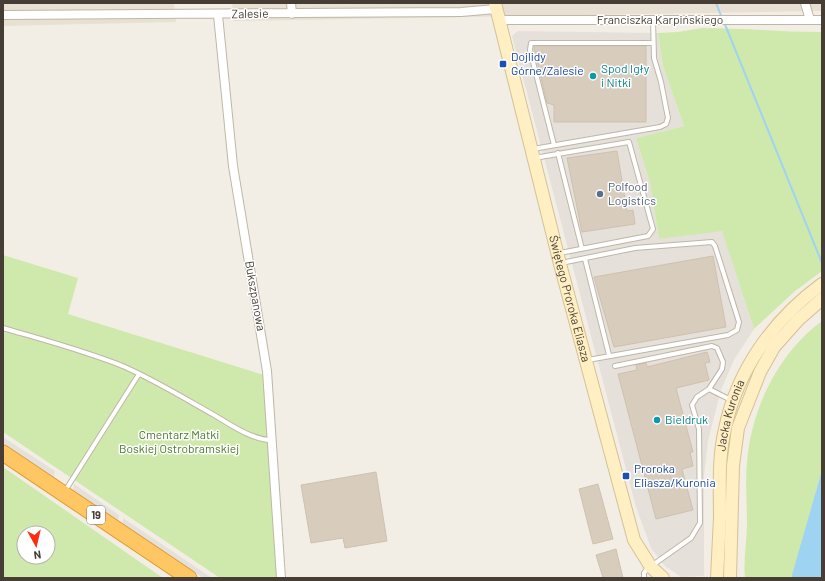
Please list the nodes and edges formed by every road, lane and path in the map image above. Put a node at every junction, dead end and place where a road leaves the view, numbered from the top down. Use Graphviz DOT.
graph roads {
  1 [pos="290,3"];
  2 [pos="805,3"];
  3 [pos="497,11"];
  4 [pos="292,14"];
  5 [pos="3,15"];
  6 [pos="218,15"];
  7 [pos="653,20"];
  8 [pos="810,20"];
  9 [pos="822,20"];
  10 [pos="653,43"];
  11 [pos="554,145"];
  12 [pos="558,153"];
  13 [pos="531,154"];
  14 [pos="582,249"];
  15 [pos="558,259"];
  16 [pos="585,259"];
  17 [pos="822,284"];
  18 [pos="822,299"];
  19 [pos="3,328"];
  20 [pos="610,355"];
  21 [pos="586,360"];
  22 [pos="616,366"];
  23 [pos="139,374"];
  24 [pos="709,389"];
  25 [pos="734,401"];
  26 [pos="273,440"];
  27 [pos="3,453"];
  28 [pos="63,494"];
  29 [pos="651,567"];
  30 [pos="189,578"];
  31 [pos="281,578"];
  32 [pos="644,578"];
  33 [pos="663,578"];
  34 [pos="717,578"];
  35 [pos="730,578"];
  1 -- 4 [label="street"];
  2 -- 8 [label="street"];
  3 -- 4 [label="street, Zalesie"];
  3 -- 7 [label="street, Franciszka Karpińskiego"];
  3 -- 13 [label="main road, Świętego Proroka Eliasza"];
  4 -- 6 [label="street, Zalesie"];
  5 -- 6 [label="street, Zalesie"];
  6 -- 26 [label="street, Bukszpanowa"];
  7 -- 8 [label="street, Franciszka Karpińskiego"];
  7 -- 10 [label="lane"];
  8 -- 9 [label="street, Franciszka Karpińskiego"];
  10 -- 11 [label="lane"];
  10 -- 11 [label="lane"];
  11 -- 13 [label="lane"];
  12 -- 13 [label="lane"];
  12 -- 14 [label="lane"];
  12 -- 14 [label="lane"];
  13 -- 15 [label="main road, Świętego Proroka Eliasza"];
  14 -- 15 [label="lane"];
  15 -- 16 [label="lane"];
  15 -- 21 [label="main road, Świętego Proroka Eliasza"];
  16 -- 20 [label="lane"];
  16 -- 20 [label="lane"];
  17 -- 25 [label="main road, Jacka Kuronia"];
  18 -- 35 [label="main road, Jacka Kuronia"];
  19 -- 23 [label="lane"];
  20 -- 21 [label="lane"];
  21 -- 29 [label="main road, Świętego Proroka Eliasza"];
  22 -- 24 [label="lane"];
  23 -- 26 [label="lane"];
  23 -- 28 [label="lane"];
  24 -- 25 [label="lane"];
  24 -- 29 [label="lane"];
  25 -- 34 [label="main road, Jacka Kuronia"];
  26 -- 31 [label="street, Bukszpanowa"];
  27 -- 28 [label="highway, 19"];
  28 -- 30 [label="highway, 19"];
  29 -- 32 [label="lane"];
  29 -- 33 [label="main road, Świętego Proroka Eliasza"];
}
